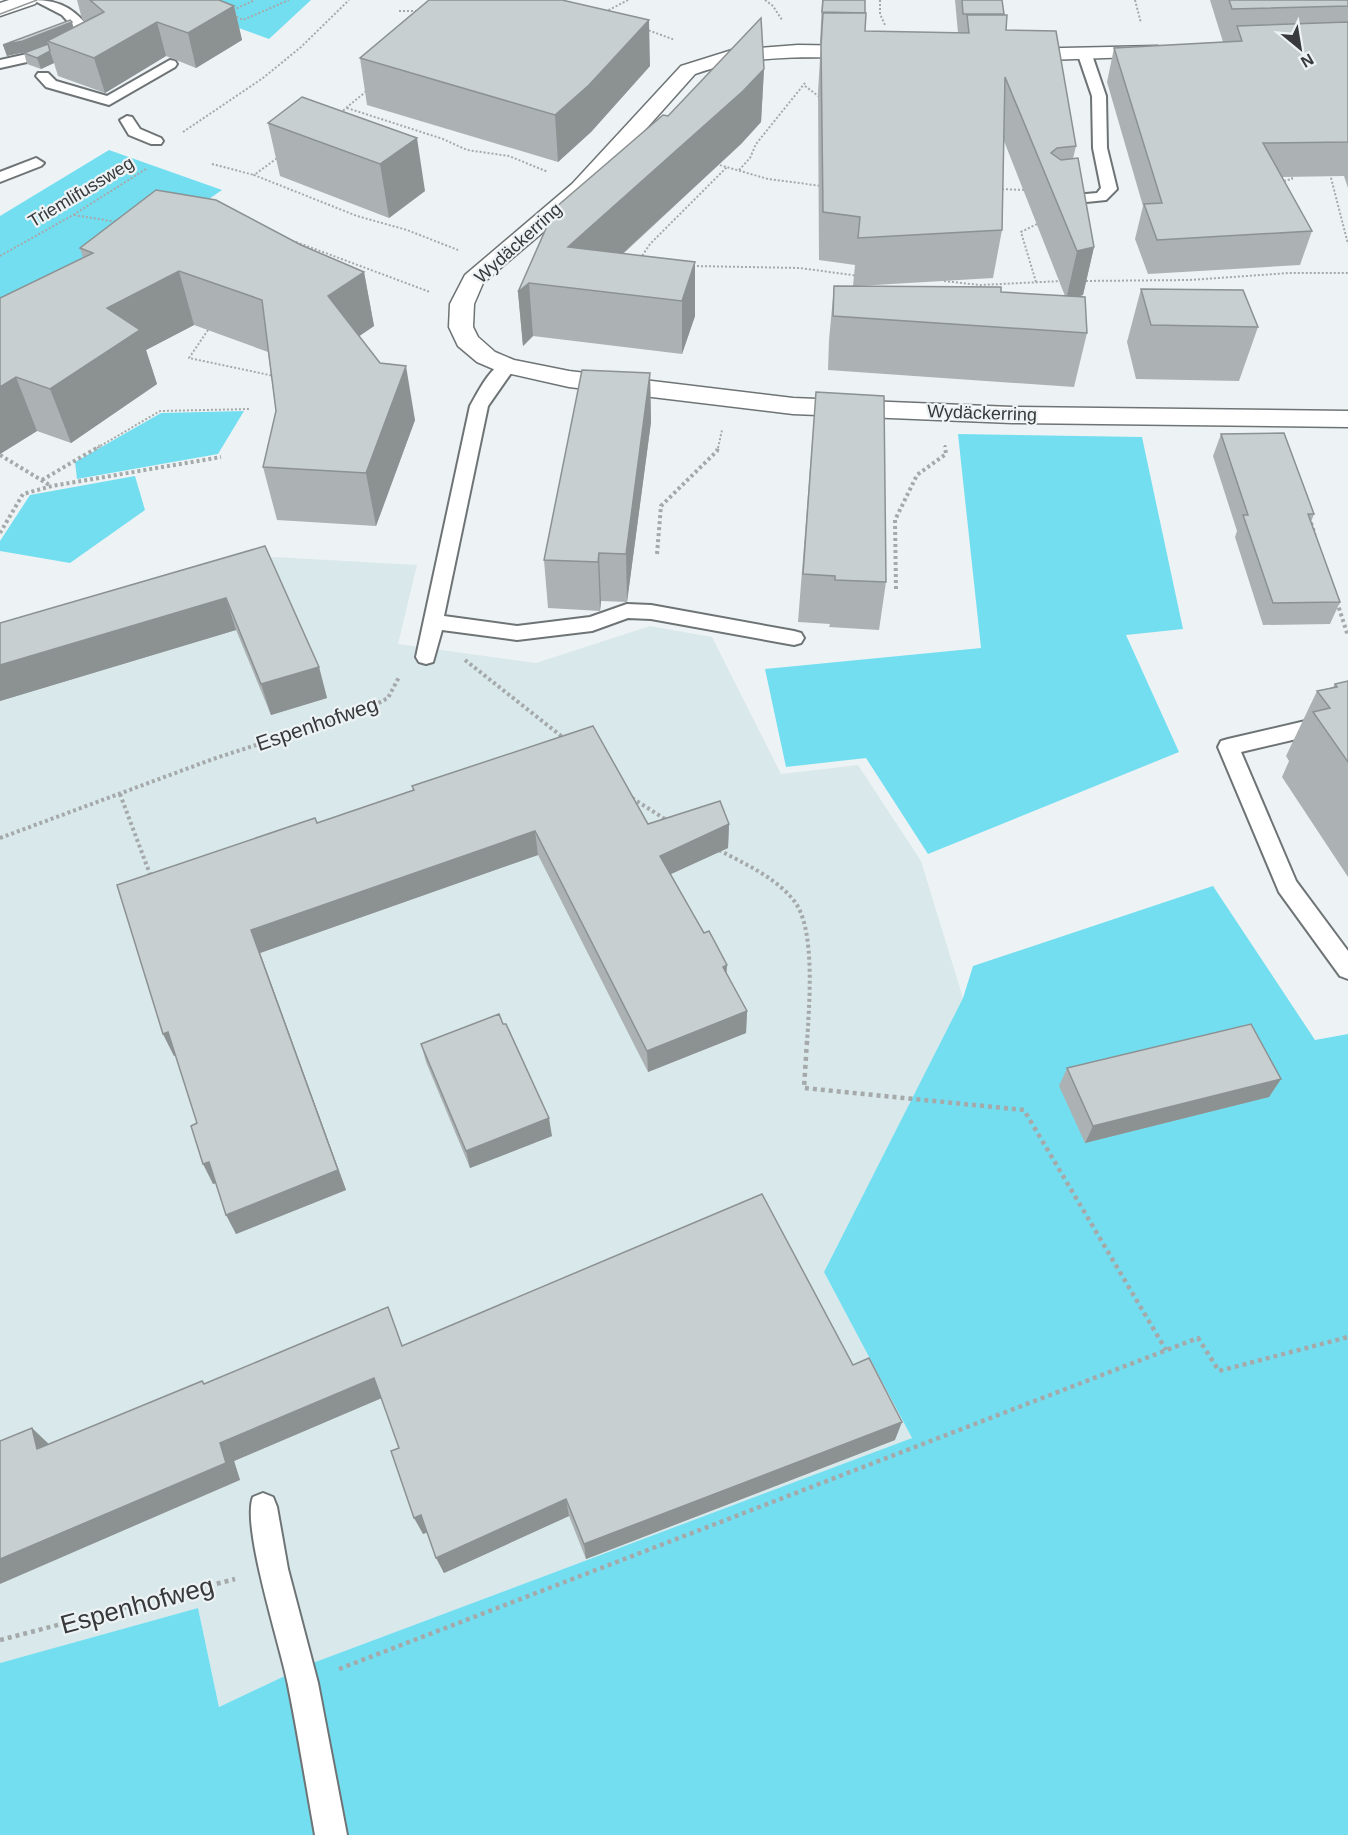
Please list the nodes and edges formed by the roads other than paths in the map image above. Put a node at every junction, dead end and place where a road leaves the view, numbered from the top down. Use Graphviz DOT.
graph roads {
  1 [pos="28,0"];
  2 [pos="40,0"];
  3 [pos="0,10"];
  4 [pos="1179,52"];
  5 [pos="894,53"];
  6 [pos="989,54"];
  7 [pos="1085,55"];
  8 [pos="170,64"];
  9 [pos="0,65"];
  10 [pos="128,120"];
  11 [pos="156,141"];
  12 [pos="36,163"];
  13 [pos="0,177"];
  14 [pos="1052,201"];
  15 [pos="507,366"];
  16 [pos="1348,419"];
  17 [pos="434,622"];
  18 [pos="794,638"];
  19 [pos="428,649"];
  20 [pos="1348,719"];
  21 [pos="1348,969"];
  22 [pos="263,1507"];
  23 [pos="331,1835"];
  1 -- 3 [label="street"];
  2 -- 9 [label="lane"];
  4 -- 7 [label="street"];
  5 -- 15 [label="street, Wydäckerring"];
  6 -- 7 [label="street"];
  7 -- 14 [label="lane"];
  8 -- 9 [label="lane"];
  10 -- 11 [label="lane"];
  12 -- 13 [label="lane"];
  15 -- 16 [label="street, Wydäckerring"];
  15 -- 17 [label="lane"];
  17 -- 18 [label="lane"];
  17 -- 19 [label="lane"];
  20 -- 21 [label="lane"];
  22 -- 23 [label="lane"];
}
